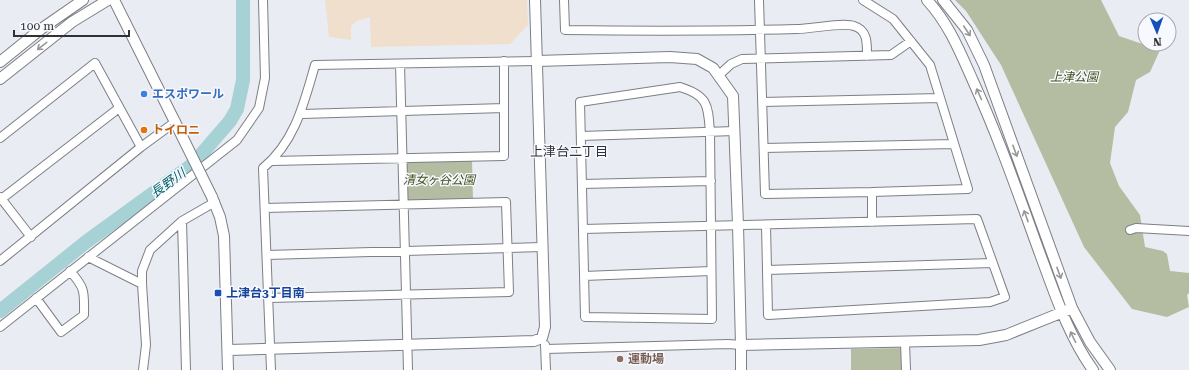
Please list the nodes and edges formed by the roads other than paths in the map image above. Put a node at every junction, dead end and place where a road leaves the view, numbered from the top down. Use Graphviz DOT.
graph roads {
  1 [pos="83,0"];
  2 [pos="108,0"];
  3 [pos="114,0"];
  4 [pos="263,0"];
  5 [pos="535,0"];
  6 [pos="564,0"];
  7 [pos="759,0"];
  8 [pos="863,0"];
  9 [pos="927,0"];
  10 [pos="943,0"];
  11 [pos="760,29"];
  12 [pos="911,41"];
  13 [pos="868,56"];
  14 [pos="761,58"];
  15 [pos="504,61"];
  16 [pos="537,61"];
  17 [pos="0,62"];
  18 [pos="400,64"];
  19 [pos="719,74"];
  20 [pos="0,79"];
  21 [pos="940,98"];
  22 [pos="762,102"];
  23 [pos="119,108"];
  24 [pos="504,108"];
  25 [pos="401,111"];
  26 [pos="302,114"];
  27 [pos="175,122"];
  28 [pos="735,131"];
  29 [pos="710,133"];
  30 [pos="581,136"];
  31 [pos="0,138"];
  32 [pos="954,144"];
  33 [pos="141,147"];
  34 [pos="764,148"];
  35 [pos="402,158"];
  36 [pos="272,161"];
  37 [pos="711,181"];
  38 [pos="582,184"];
  39 [pos="872,192"];
  40 [pos="0,199"];
  41 [pos="214,200"];
  42 [pos="404,204"];
  43 [pos="265,208"];
  44 [pos="182,221"];
  45 [pos="872,222"];
  46 [pos="738,225"];
  47 [pos="766,225"];
  48 [pos="711,226"];
  49 [pos="583,229"];
  50 [pos="1130,230"];
  51 [pos="1189,231"];
  52 [pos="31,237"];
  53 [pos="542,247"];
  54 [pos="508,248"];
  55 [pos="405,251"];
  56 [pos="267,255"];
  57 [pos="88,257"];
  58 [pos="0,261"];
  59 [pos="992,263"];
  60 [pos="767,270"];
  61 [pos="70,271"];
  62 [pos="711,271"];
  63 [pos="584,276"];
  64 [pos="142,284"];
  65 [pos="406,294"];
  66 [pos="36,298"];
  67 [pos="268,298"];
  68 [pos="1072,308"];
  69 [pos="1062,313"];
  70 [pos="0,327"];
  71 [pos="542,338"];
  72 [pos="905,342"];
  73 [pos="408,344"];
  74 [pos="740,345"];
  75 [pos="270,348"];
  76 [pos="546,349"];
  77 [pos="228,350"];
  78 [pos="143,370"];
  79 [pos="186,370"];
  80 [pos="228,370"];
  81 [pos="271,370"];
  82 [pos="408,370"];
  83 [pos="546,370"];
  84 [pos="741,370"];
  85 [pos="906,370"];
  86 [pos="1093,370"];
  87 [pos="1110,370"];
  1 -- 17 [label="street"];
  2 -- 20 [label="street, one-way"];
  3 -- 27 [label="street"];
  4 -- 57 [label="street"];
  5 -- 16 [label="street"];
  6 -- 11 [label="street"];
  7 -- 11 [label="street"];
  8 -- 12 [label="street"];
  69 -- 9 [label="street, one-way"];
  10 -- 68 [label="street, one-way"];
  11 -- 13 [label="street"];
  11 -- 14 [label="street"];
  12 -- 13 [label="street"];
  12 -- 21 [label="street"];
  13 -- 14 [label="street"];
  14 -- 19 [label="street"];
  14 -- 22 [label="street"];
  15 -- 16 [label="street"];
  15 -- 18 [label="street"];
  15 -- 24 [label="street"];
  16 -- 19 [label="street"];
  16 -- 53 [label="street"];
  18 -- 25 [label="street"];
  18 -- 26 [label="street"];
  19 -- 28 [label="street"];
  21 -- 22 [label="street"];
  21 -- 32 [label="street"];
  22 -- 34 [label="street"];
  23 -- 31 [label="street"];
  23 -- 33 [label="street"];
  23 -- 40 [label="street"];
  24 -- 25 [label="street"];
  24 -- 35 [label="street"];
  25 -- 26 [label="street"];
  25 -- 35 [label="street"];
  26 -- 36 [label="street"];
  27 -- 33 [label="street"];
  27 -- 41 [label="street, bridge"];
  28 -- 29 [label="street"];
  28 -- 46 [label="street"];
  29 -- 30 [label="street"];
  29 -- 30 [label="street"];
  29 -- 37 [label="street"];
  30 -- 38 [label="street"];
  32 -- 34 [label="street"];
  32 -- 39 [label="street"];
  33 -- 52 [label="street"];
  34 -- 39 [label="street"];
  35 -- 36 [label="street"];
  35 -- 42 [label="street"];
  36 -- 43 [label="street"];
  37 -- 38 [label="street"];
  37 -- 48 [label="street"];
  38 -- 49 [label="street"];
  39 -- 45 [label="street"];
  40 -- 52 [label="street"];
  41 -- 44 [label="street"];
  41 -- 77 [label="street"];
  42 -- 43 [label="street"];
  42 -- 54 [label="street"];
  42 -- 55 [label="street"];
  43 -- 56 [label="street"];
  44 -- 64 [label="street"];
  44 -- 79 [label="street"];
  45 -- 47 [label="street"];
  45 -- 59 [label="street"];
  46 -- 47 [label="street"];
  46 -- 48 [label="street"];
  46 -- 74 [label="street"];
  47 -- 60 [label="street"];
  48 -- 49 [label="street"];
  48 -- 62 [label="street"];
  49 -- 63 [label="street"];
  50 -- 51 [label="street"];
  52 -- 58 [label="street"];
  53 -- 54 [label="street"];
  53 -- 71 [label="street"];
  54 -- 55 [label="street"];
  54 -- 65 [label="street"];
  55 -- 56 [label="street"];
  55 -- 65 [label="street"];
  56 -- 67 [label="street"];
  57 -- 61 [label="street"];
  57 -- 64 [label="street"];
  59 -- 60 [label="street"];
  59 -- 60 [label="street"];
  61 -- 66 [label="street"];
  61 -- 66 [label="street"];
  62 -- 63 [label="street"];
  62 -- 63 [label="street"];
  64 -- 78 [label="street"];
  65 -- 67 [label="street"];
  65 -- 73 [label="street"];
  66 -- 70 [label="street"];
  67 -- 75 [label="street"];
  68 -- 69 [label="street"];
  68 -- 87 [label="street"];
  69 -- 72 [label="street"];
  86 -- 69 [label="street, one-way"];
  71 -- 73 [label="street"];
  71 -- 76 [label="street"];
  72 -- 74 [label="street"];
  72 -- 85 [label="street"];
  73 -- 75 [label="street"];
  73 -- 82 [label="street"];
  74 -- 76 [label="street"];
  74 -- 84 [label="street"];
  75 -- 77 [label="street"];
  75 -- 81 [label="street"];
  76 -- 83 [label="street"];
  77 -- 80 [label="street"];
}
